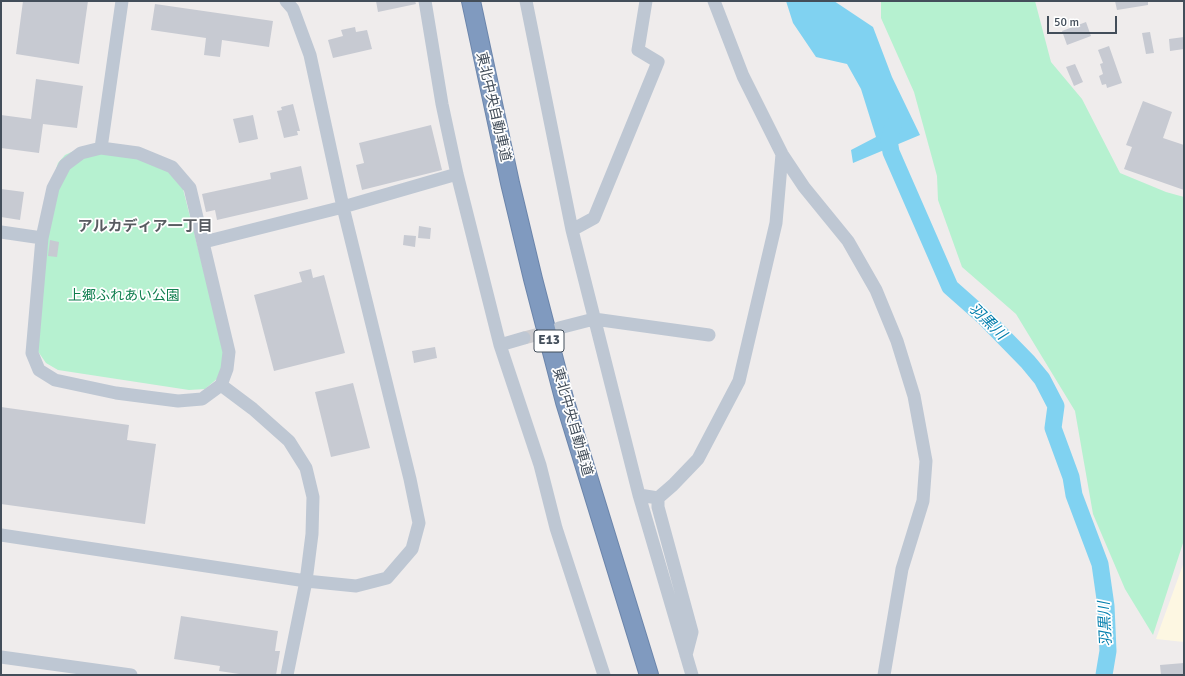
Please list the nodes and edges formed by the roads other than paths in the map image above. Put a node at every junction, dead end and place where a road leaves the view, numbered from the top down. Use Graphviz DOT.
graph roads {
  1 [pos="122,1"];
  2 [pos="286,1"];
  3 [pos="425,1"];
  4 [pos="462,1"];
  5 [pos="471,1"];
  6 [pos="526,1"];
  7 [pos="646,1"];
  8 [pos="714,1"];
  9 [pos="102,148"];
  10 [pos="782,154"];
  11 [pos="457,174"];
  12 [pos="343,207"];
  13 [pos="572,230"];
  14 [pos="1,232"];
  15 [pos="42,238"];
  16 [pos="204,242"];
  17 [pos="594,319"];
  18 [pos="559,328"];
  19 [pos="709,335"];
  20 [pos="524,338"];
  21 [pos="500,344"];
  22 [pos="220,385"];
  23 [pos="639,495"];
  24 [pos="658,498"];
  25 [pos="1,535"];
  26 [pos="306,581"];
  27 [pos="686,655"];
  28 [pos="1,657"];
  29 [pos="131,675"];
  30 [pos="287,675"];
  31 [pos="604,675"];
  32 [pos="638,675"];
  33 [pos="649,675"];
  34 [pos="692,675"];
  35 [pos="884,675"];
  1 -- 9 [label="street"];
  2 -- 12 [label="street"];
  3 -- 11 [label="street"];
  4 -- 32 [label="highway, 東北中央自動車道 / E13"];
  5 -- 33 [label="highway, 東北中央自動車道 / E13"];
  6 -- 13 [label="street"];
  7 -- 13 [label="street"];
  8 -- 10 [label="street"];
  9 -- 15 [label="street"];
  9 -- 16 [label="street"];
  10 -- 24 [label="street"];
  10 -- 35 [label="street"];
  11 -- 12 [label="street"];
  11 -- 21 [label="street"];
  12 -- 16 [label="street"];
  12 -- 26 [label="street"];
  13 -- 17 [label="street"];
  14 -- 15 [label="street"];
  15 -- 22 [label="street"];
  16 -- 22 [label="street"];
  17 -- 18 [label="street"];
  17 -- 19 [label="street"];
  17 -- 23 [label="street"];
  20 -- 21 [label="street"];
  21 -- 31 [label="street"];
  22 -- 26 [label="street"];
  23 -- 24 [label="street"];
  23 -- 27 [label="street"];
  24 -- 27 [label="street"];
  25 -- 26 [label="street"];
  26 -- 30 [label="street"];
  27 -- 34 [label="street"];
  28 -- 29 [label="street"];
}
